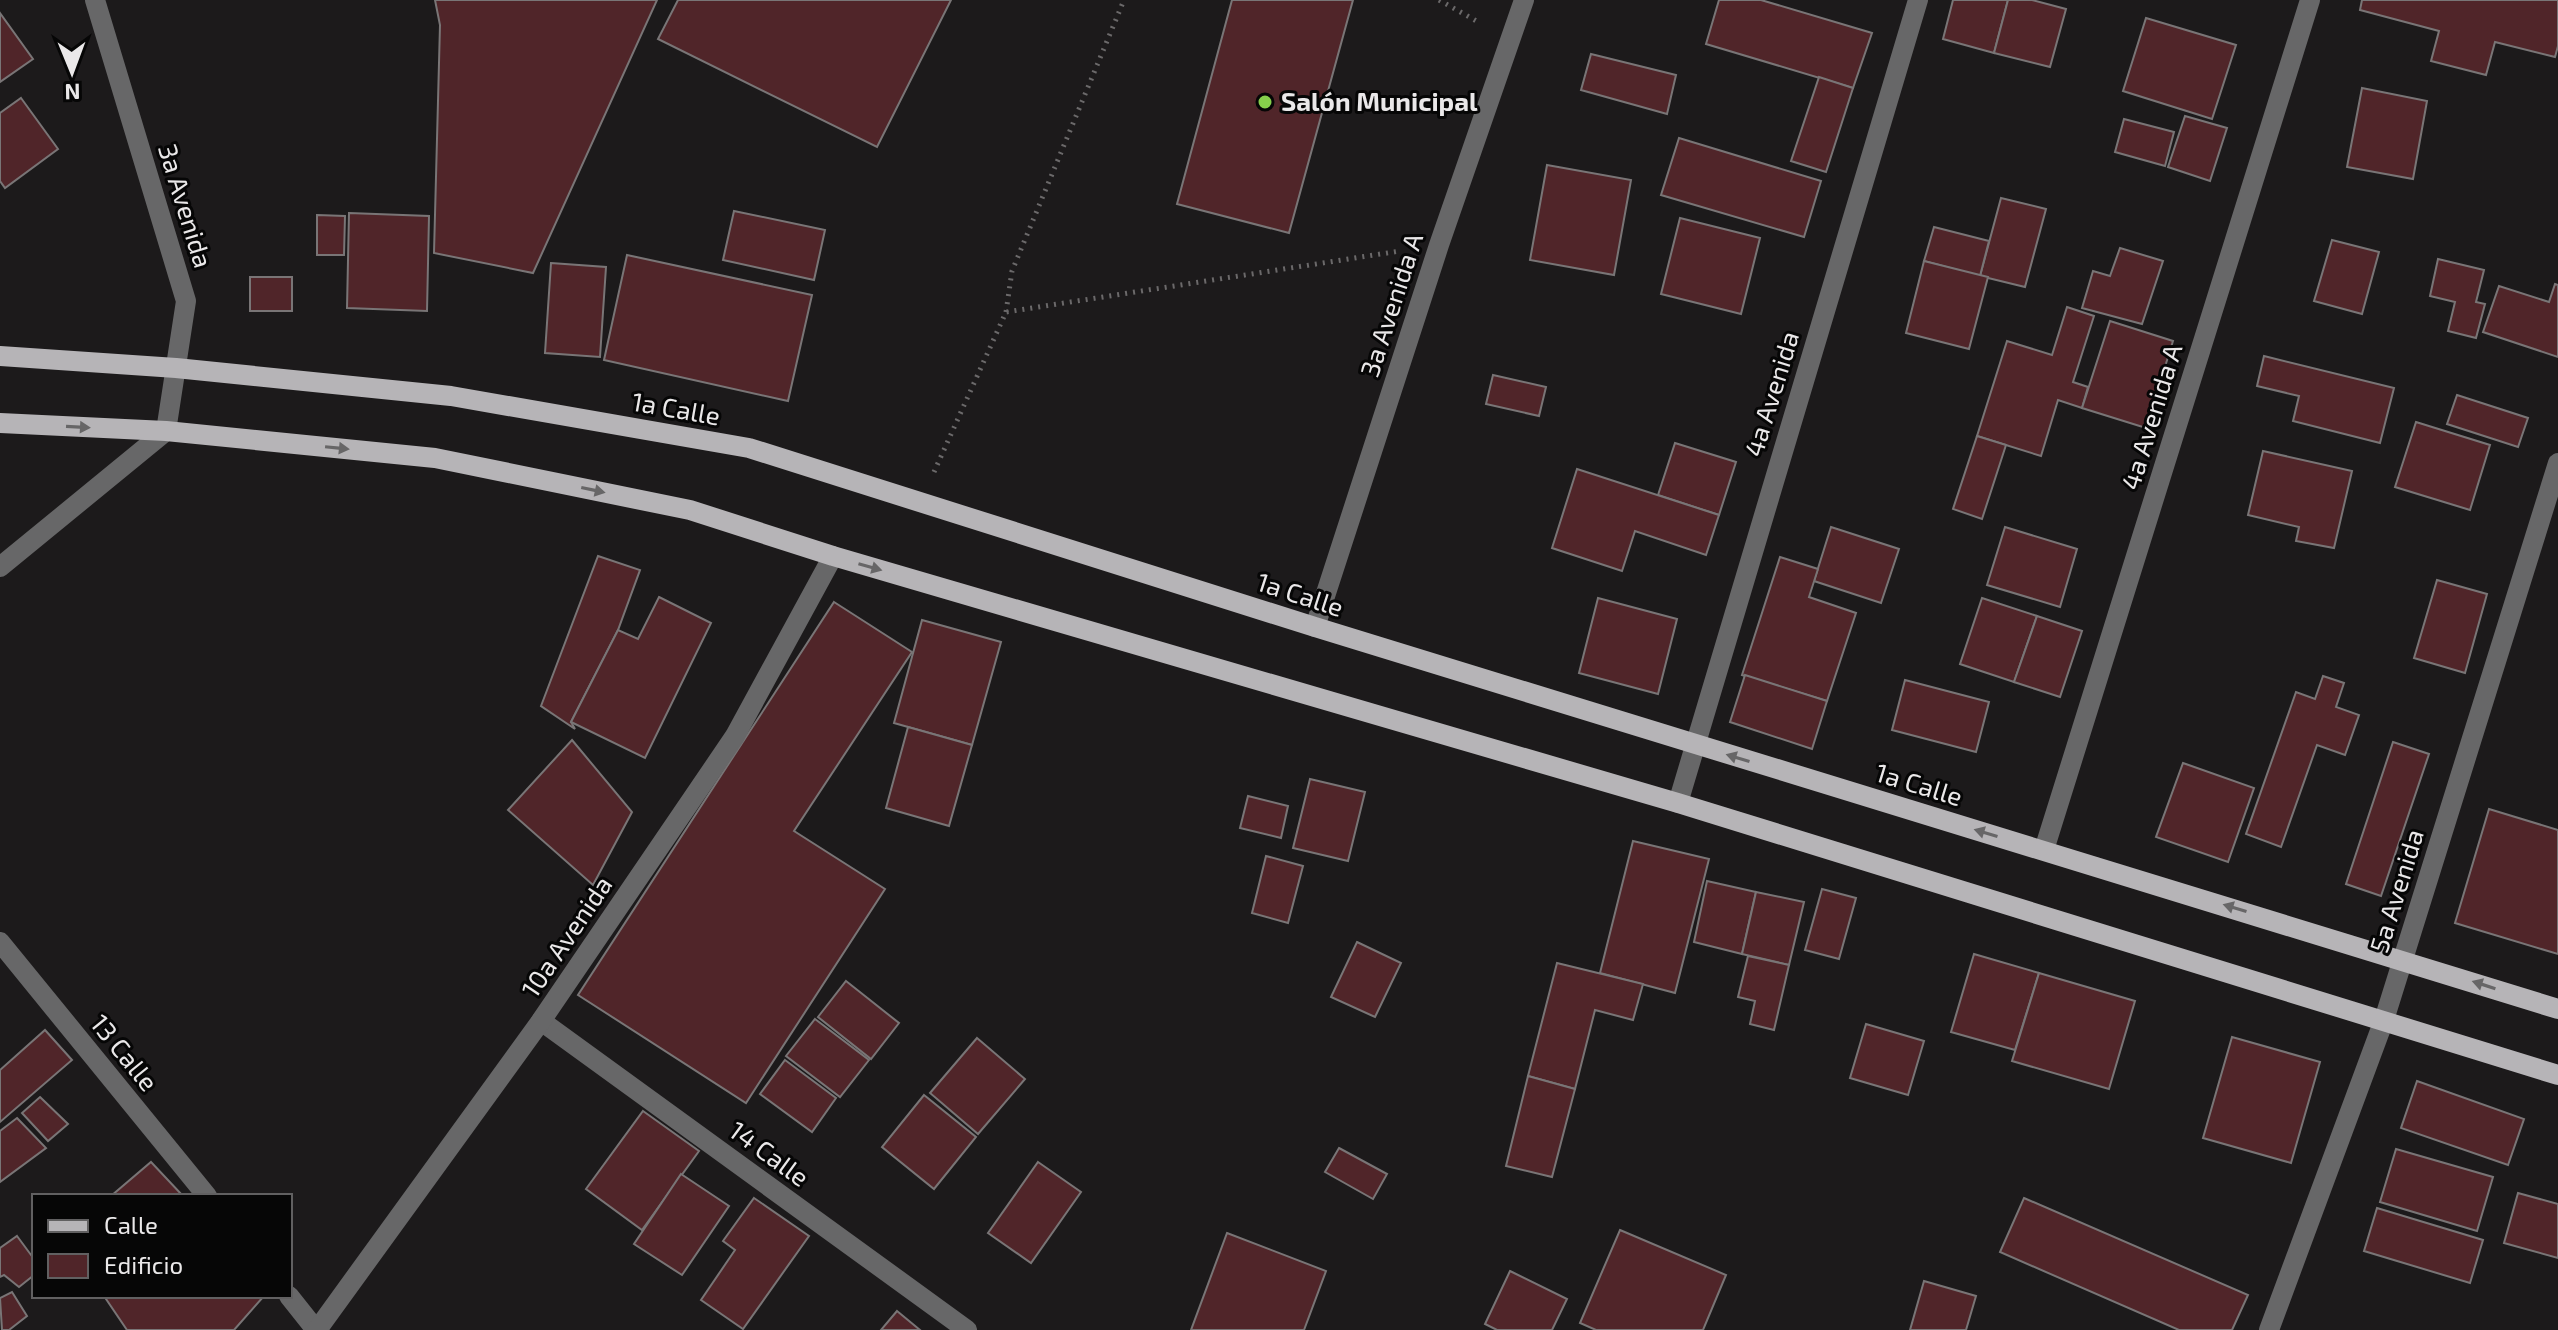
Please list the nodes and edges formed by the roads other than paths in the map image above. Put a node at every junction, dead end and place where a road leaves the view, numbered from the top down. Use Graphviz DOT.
graph roads {
  1 [pos="95,0"];
  2 [pos="1524,0"];
  3 [pos="1918,0"];
  4 [pos="2310,0"];
  5 [pos="0,356"];
  6 [pos="176,368"];
  7 [pos="0,423"];
  8 [pos="166,431"];
  9 [pos="2558,463"];
  10 [pos="833,556"];
  11 [pos="0,567"];
  12 [pos="1315,627"];
  13 [pos="1694,744"];
  14 [pos="1678,803"];
  15 [pos="2044,850"];
  16 [pos="0,942"];
  17 [pos="2403,959"];
  18 [pos="2558,1009"];
  19 [pos="2384,1020"];
  20 [pos="541,1021"];
  21 [pos="2558,1075"];
  22 [pos="205,1194"];
  23 [pos="291,1298"];
  24 [pos="317,1330"];
  25 [pos="967,1330"];
  26 [pos="2269,1330"];
  1 -- 6 [label="street, 3a Avenida"];
  2 -- 12 [label="street, 3a Avenida A"];
  3 -- 13 [label="street, 4a Avenida"];
  4 -- 15 [label="street, 4a Avenida A"];
  5 -- 6 [label="main road, 1a Calle"];
  6 -- 8 [label="street, 3a Avenida"];
  6 -- 12 [label="main road, 1a Calle"];
  7 -- 8 [label="main road, one-way"];
  8 -- 10 [label="main road, one-way"];
  8 -- 11 [label="street"];
  9 -- 17 [label="street, 5a Avenida"];
  10 -- 14 [label="main road, one-way"];
  10 -- 20 [label="street, 10a Avenida"];
  12 -- 13 [label="main road, 1a Calle"];
  13 -- 14 [label="street, 4a Avenida"];
  15 -- 13 [label="main road, 1a Calle, one-way"];
  14 -- 19 [label="main road"];
  17 -- 15 [label="main road, 1a Calle, one-way"];
  16 -- 22 [label="street, 13 Calle"];
  18 -- 17 [label="main road, 1a Calle, one-way"];
  17 -- 19 [label="street, 5a Avenida"];
  19 -- 21 [label="main road"];
  19 -- 26 [label="street, 5a Avenida"];
  20 -- 24 [label="street, 10a Avenida"];
  20 -- 25 [label="street, 14 Calle"];
  23 -- 24 [label="street"];
}
